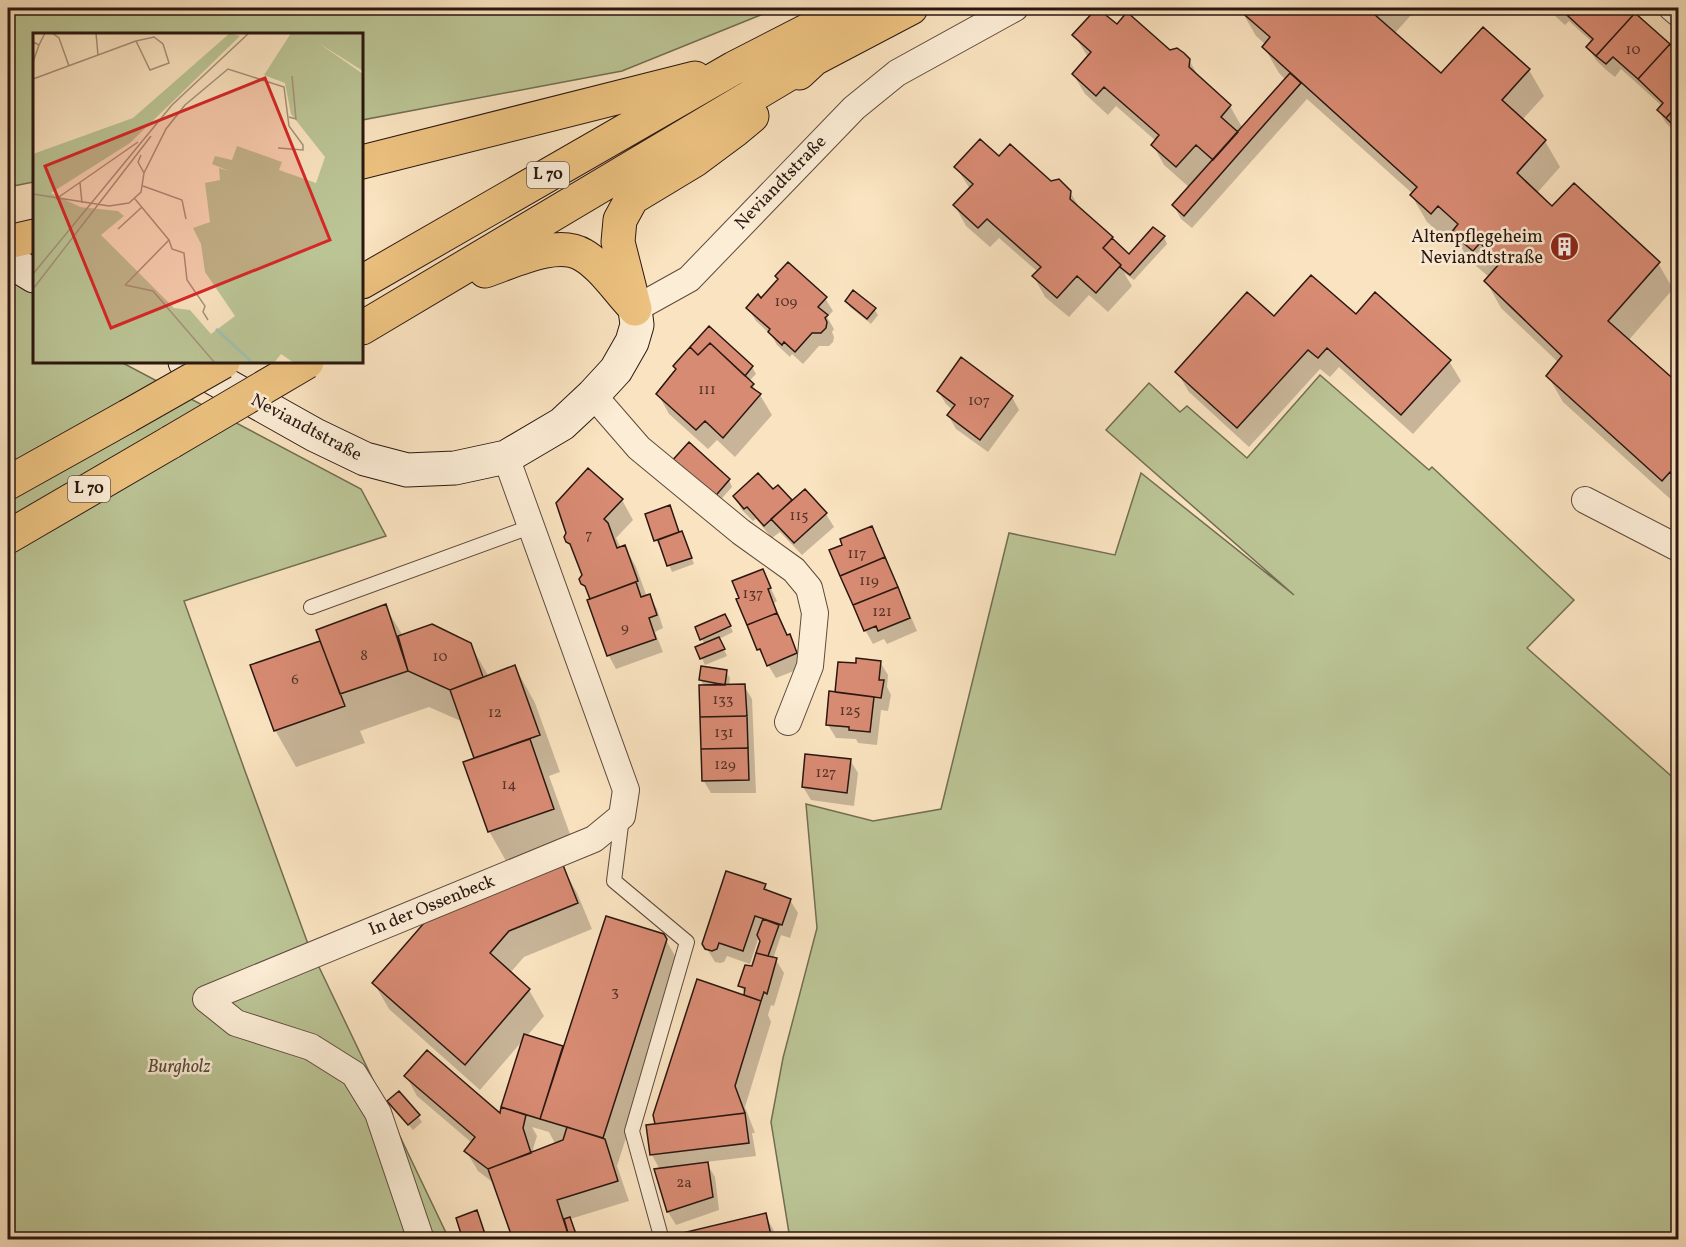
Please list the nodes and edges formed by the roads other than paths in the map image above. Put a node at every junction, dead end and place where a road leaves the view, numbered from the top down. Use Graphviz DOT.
graph roads {
  1 [pos="850,8"];
  2 [pos="911,8"];
  3 [pos="1015,8"];
  4 [pos="1672,8"];
  5 [pos="1678,13"];
  6 [pos="814,59"];
  7 [pos="734,68"];
  8 [pos="363,162"];
  9 [pos="33,236"];
  10 [pos="8,242"];
  11 [pos="8,260"];
  12 [pos="33,275"];
  13 [pos="363,281"];
  14 [pos="418,294"];
  15 [pos="635,309"];
  16 [pos="363,327"];
  17 [pos="187,363"];
  18 [pos="222,363"];
  19 [pos="305,363"];
  20 [pos="593,395"];
  21 [pos="506,457"];
  22 [pos="8,483"];
  23 [pos="1585,500"];
  24 [pos="530,528"];
  25 [pos="8,537"];
  26 [pos="1678,548"];
  27 [pos="311,608"];
  28 [pos="788,722"];
  29 [pos="622,816"];
  30 [pos="421,1239"];
  31 [pos="662,1239"];
  1 -- 7 [label="highway, L 70"];
  2 -- 6 [label="highway, L 70"];
  3 -- 15 [label="street, Neviandtstraße"];
  4 -- 5 [label="street"];
  6 -- 14 [label="highway, L 70"];
  6 -- 15 [label="highway"];
  7 -- 8 [label="highway, L 70"];
  7 -- 13 [label="highway, L 70"];
  9 -- 10 [label="highway"];
  11 -- 12 [label="street"];
  14 -- 15 [label="highway"];
  14 -- 16 [label="highway, L 70"];
  15 -- 20 [label="street, Neviandtstraße"];
  17 -- 21 [label="street, Neviandtstraße"];
  18 -- 22 [label="highway, L 70, bridge"];
  19 -- 25 [label="highway, L 70, bridge"];
  20 -- 21 [label="street, Neviandtstraße"];
  20 -- 28 [label="street"];
  21 -- 24 [label="street"];
  23 -- 26 [label="street"];
  24 -- 27 [label="lane"];
  24 -- 29 [label="street"];
  29 -- 30 [label="street, In der Ossenbeck"];
  29 -- 31 [label="lane"];
}
